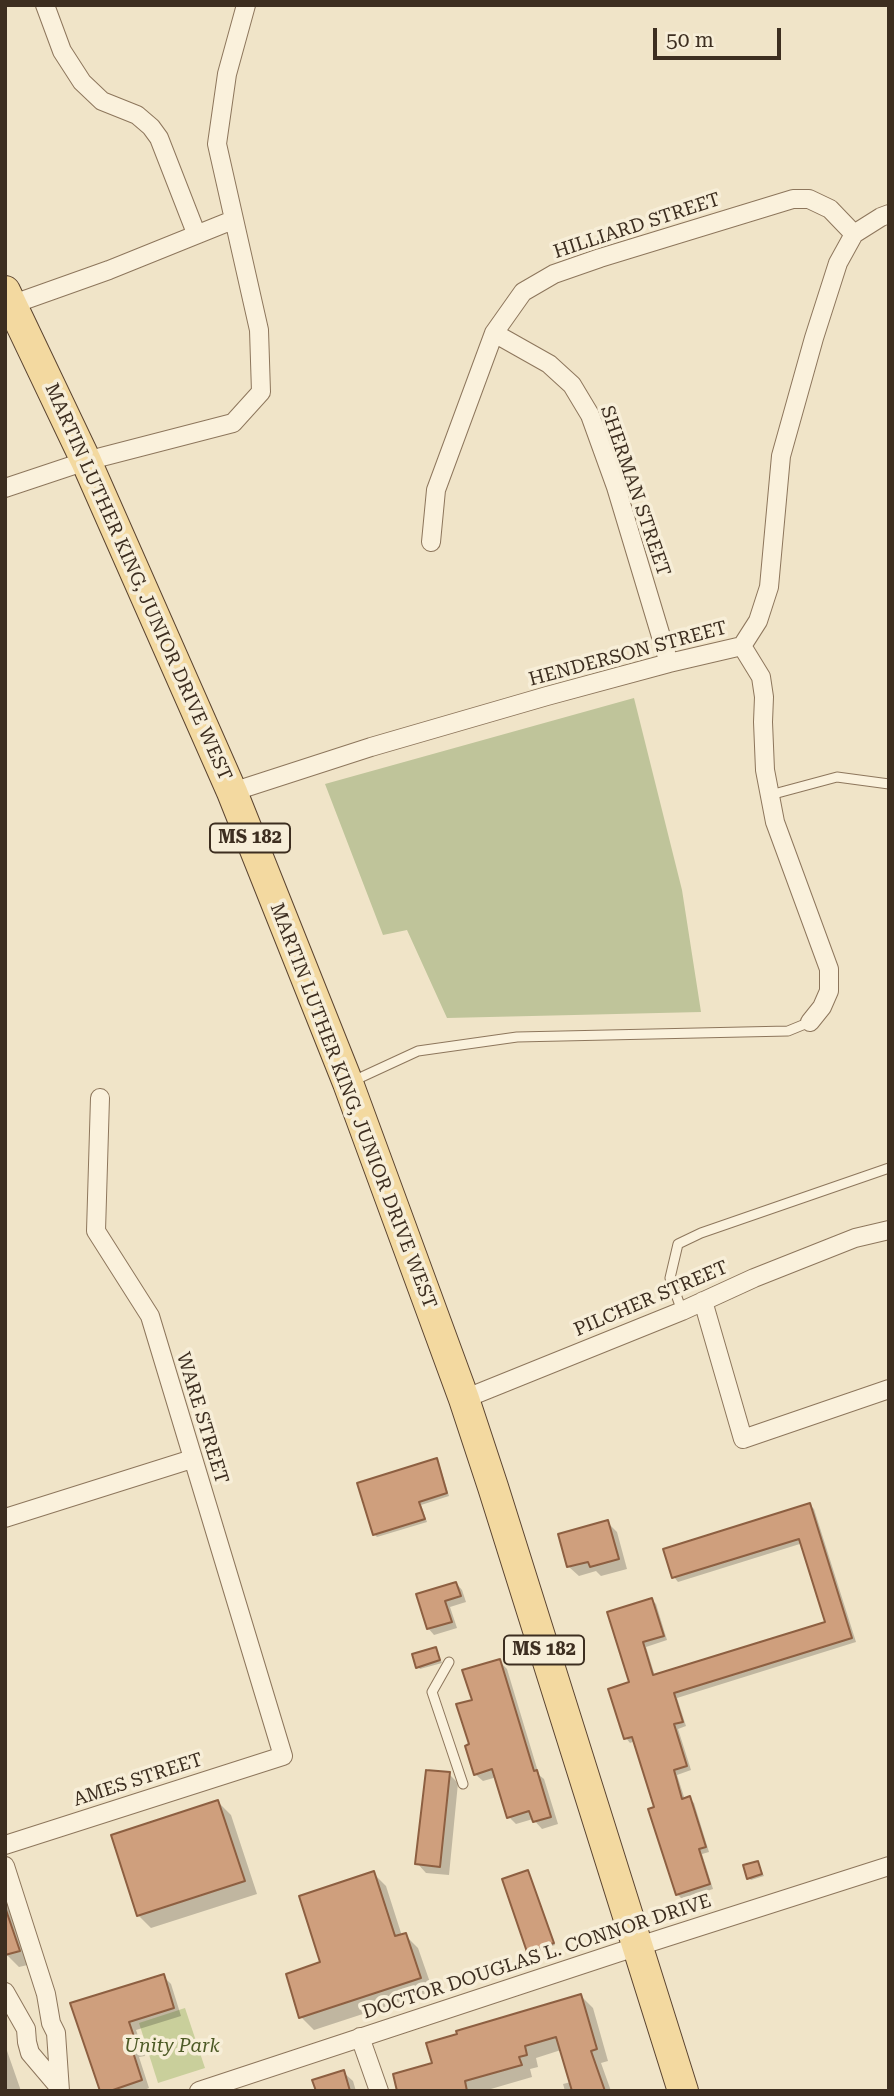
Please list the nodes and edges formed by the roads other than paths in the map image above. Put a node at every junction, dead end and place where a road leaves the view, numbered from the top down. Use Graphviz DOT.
graph roads {
  1 [pos="45,5"];
  2 [pos="246,5"];
  3 [pos="889,214"];
  4 [pos="233,220"];
  5 [pos="196,233"];
  6 [pos="854,234"];
  7 [pos="8,301"];
  8 [pos="494,332"];
  9 [pos="86,461"];
  10 [pos="5,488"];
  11 [pos="431,541"];
  12 [pos="743,646"];
  13 [pos="669,663"];
  14 [pos="889,784"];
  15 [pos="232,792"];
  16 [pos="770,795"];
  17 [pos="810,1022"];
  18 [pos="348,1083"];
  19 [pos="100,1098"];
  20 [pos="889,1168"];
  21 [pos="889,1230"];
  22 [pos="704,1301"];
  23 [pos="681,1311"];
  24 [pos="889,1389"];
  25 [pos="464,1399"];
  26 [pos="192,1459"];
  27 [pos="5,1518"];
  28 [pos="449,1661"];
  29 [pos="283,1756"];
  30 [pos="463,1784"];
  31 [pos="5,1845"];
  32 [pos="5,1866"];
  33 [pos="889,1866"];
  34 [pos="637,1946"];
  35 [pos="5,1992"];
  36 [pos="51,2023"];
  37 [pos="26,2029"];
  38 [pos="360,2037"];
  39 [pos="59,2089"];
  40 [pos="199,2091"];
  41 [pos="379,2091"];
  42 [pos="683,2091"];
  1 -- 5 [label="street"];
  2 -- 4 [label="street"];
  3 -- 6 [label="street"];
  4 -- 5 [label="street"];
  4 -- 9 [label="street"];
  5 -- 7 [label="street"];
  6 -- 8 [label="street, HILLIARD STREET"];
  6 -- 12 [label="street, HENDERSON STREET"];
  7 -- 9 [label="main road, MARTIN LUTHER KING, JUNIOR DRIVE WEST / MS 182"];
  8 -- 11 [label="street, HILLIARD STREET"];
  8 -- 13 [label="street, SHERMAN STREET"];
  9 -- 10 [label="street"];
  9 -- 15 [label="main road, MARTIN LUTHER KING, JUNIOR DRIVE WEST / MS 182"];
  12 -- 13 [label="street, HENDERSON STREET"];
  12 -- 16 [label="street"];
  13 -- 15 [label="street, HENDERSON STREET"];
  14 -- 16 [label="lane"];
  15 -- 18 [label="main road, MARTIN LUTHER KING, JUNIOR DRIVE WEST / MS 182"];
  16 -- 17 [label="street"];
  17 -- 18 [label="lane"];
  18 -- 25 [label="main road, MARTIN LUTHER KING, JUNIOR DRIVE WEST / MS 182"];
  19 -- 26 [label="street, WARE STREET"];
  20 -- 23 [label="lane"];
  21 -- 22 [label="street, PILCHER STREET"];
  22 -- 23 [label="street, PILCHER STREET"];
  22 -- 24 [label="street"];
  23 -- 25 [label="street, PILCHER STREET"];
  25 -- 34 [label="main road, MARTIN LUTHER KING, JUNIOR DRIVE WEST / MS 182"];
  26 -- 27 [label="street"];
  26 -- 29 [label="street, WARE STREET"];
  28 -- 30 [label="lane"];
  29 -- 31 [label="street, AMES STREET"];
  32 -- 36 [label="street"];
  33 -- 34 [label="street, DOCTOR DOUGLAS L. CONNOR DRIVE"];
  34 -- 38 [label="street, DOCTOR DOUGLAS L. CONNOR DRIVE"];
  34 -- 42 [label="main road, MS 182"];
  35 -- 37 [label="street"];
  36 -- 37 [label="street"];
  36 -- 39 [label="street"];
  37 -- 39 [label="street"];
  38 -- 40 [label="street, DOCTOR DOUGLAS L. CONNOR DRIVE"];
  38 -- 41 [label="street"];
}
